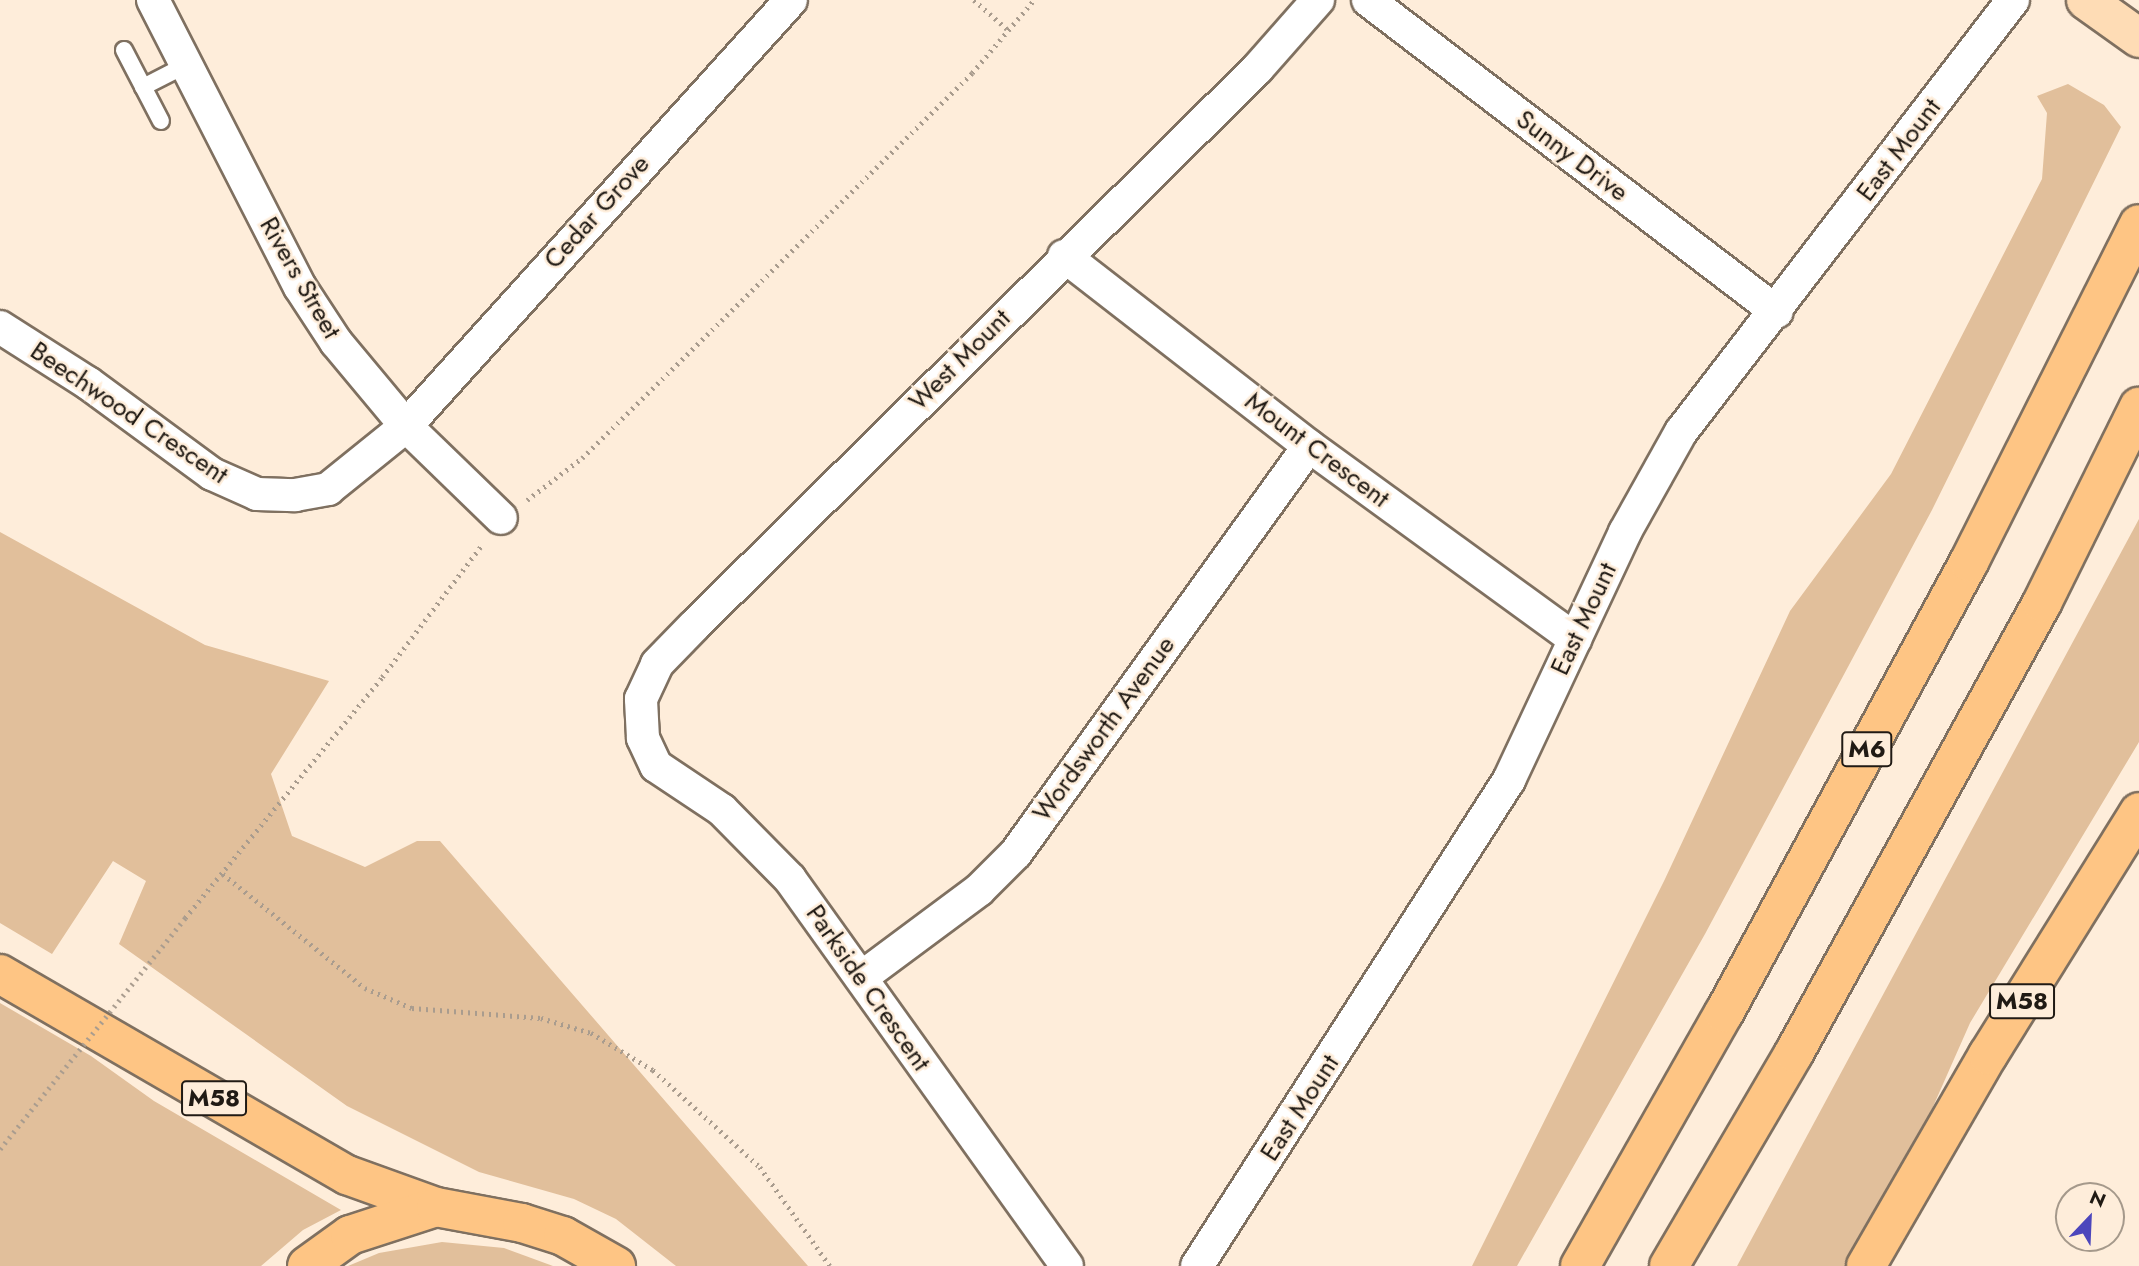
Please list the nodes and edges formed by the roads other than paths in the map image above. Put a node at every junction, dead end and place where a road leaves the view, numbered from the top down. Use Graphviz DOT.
graph roads {
  1 [pos="153,0"];
  2 [pos="791,0"];
  3 [pos="1318,0"];
  4 [pos="1368,0"];
  5 [pos="2013,0"];
  6 [pos="2086,0"];
  7 [pos="2139,38"];
  8 [pos="124,50"];
  9 [pos="186,65"];
  10 [pos="143,87"];
  11 [pos="161,121"];
  12 [pos="2139,224"];
  13 [pos="1064,256"];
  14 [pos="1777,312"];
  15 [pos="0,327"];
  16 [pos="2139,407"];
  17 [pos="406,426"];
  18 [pos="1309,446"];
  19 [pos="501,518"];
  20 [pos="1575,639"];
  21 [pos="643,738"];
  22 [pos="2139,812"];
  23 [pos="0,974"];
  24 [pos="862,977"];
  25 [pos="436,1207"];
  26 [pos="307,1266"];
  27 [pos="616,1266"];
  28 [pos="1067,1266"];
  29 [pos="1197,1266"];
  30 [pos="1580,1266"];
  31 [pos="1669,1266"];
  32 [pos="1866,1266"];
  1 -- 9 [label="street, Rivers Street"];
  2 -- 17 [label="street, Cedar Grove"];
  3 -- 13 [label="street, West Mount"];
  4 -- 14 [label="street, Sunny Drive"];
  5 -- 14 [label="street, East Mount"];
  6 -- 7 [label="main road"];
  8 -- 10 [label="lane"];
  9 -- 10 [label="lane"];
  9 -- 17 [label="street, Rivers Street"];
  10 -- 11 [label="lane"];
  12 -- 30 [label="highway, M6"];
  13 -- 18 [label="street, Mount Crescent"];
  13 -- 21 [label="street, West Mount"];
  14 -- 20 [label="street, East Mount"];
  15 -- 17 [label="street, Beechwood Crescent"];
  16 -- 31 [label="highway"];
  17 -- 19 [label="street, Rivers Street"];
  18 -- 20 [label="street, Mount Crescent"];
  18 -- 24 [label="street, Wordsworth Avenue"];
  20 -- 29 [label="street, East Mount"];
  21 -- 24 [label="street, Parkside Crescent"];
  22 -- 32 [label="highway, M58"];
  23 -- 25 [label="highway, M58"];
  24 -- 28 [label="street, Parkside Crescent"];
  25 -- 26 [label="highway, M58"];
  25 -- 27 [label="highway, M58"];
}
